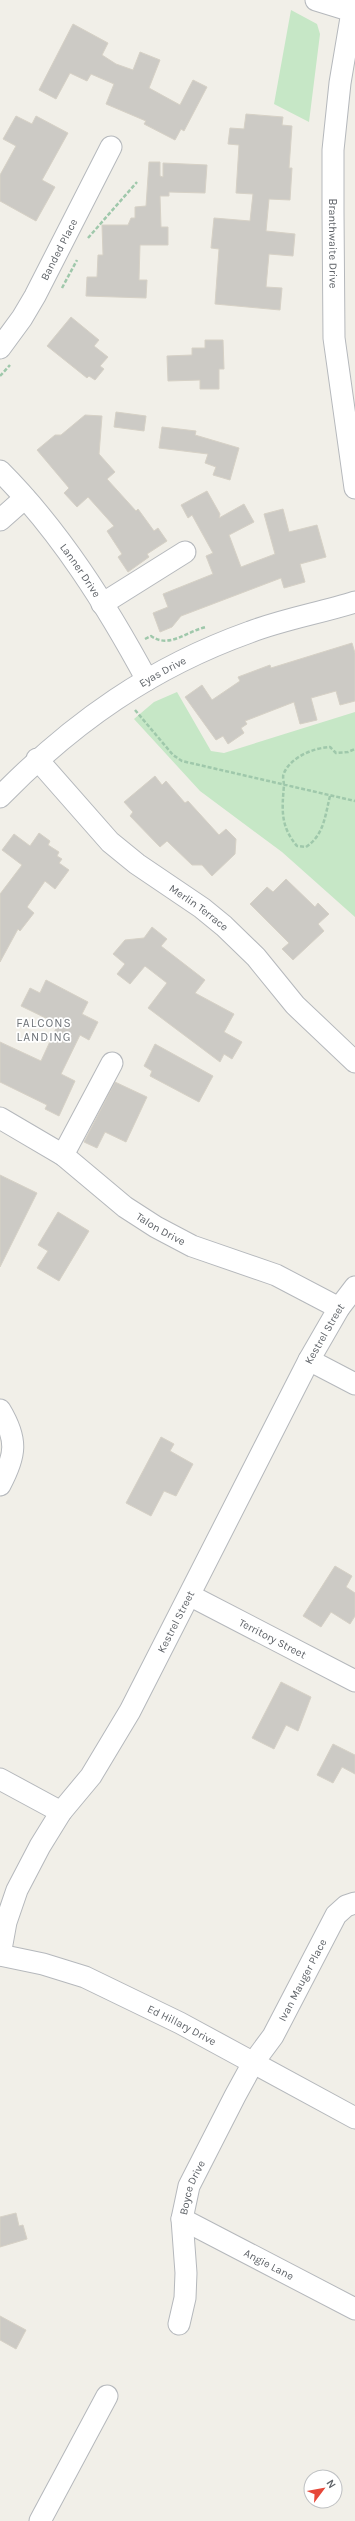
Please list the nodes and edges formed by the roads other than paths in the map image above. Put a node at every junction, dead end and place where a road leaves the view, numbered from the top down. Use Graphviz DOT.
graph roads {
  1 [pos="316,0"];
  2 [pos="354,8"];
  3 [pos="111,147"];
  4 [pos="0,348"];
  5 [pos="346,373"];
  6 [pos="0,471"];
  7 [pos="355,488"];
  8 [pos="25,498"];
  9 [pos="0,520"];
  10 [pos="185,552"];
  11 [pos="355,602"];
  12 [pos="102,604"];
  13 [pos="147,680"];
  14 [pos="37,759"];
  15 [pos="0,797"];
  16 [pos="355,1062"];
  17 [pos="112,1063"];
  18 [pos="0,1118"];
  19 [pos="63,1155"];
  20 [pos="355,1288"];
  21 [pos="339,1308"];
  22 [pos="309,1360"];
  23 [pos="355,1384"];
  24 [pos="0,1410"];
  25 [pos="0,1485"];
  26 [pos="191,1596"];
  27 [pos="355,1681"];
  28 [pos="0,1779"];
  29 [pos="61,1812"];
  30 [pos="355,1903"];
  31 [pos="0,1955"];
  32 [pos="253,2064"];
  33 [pos="355,2118"];
  34 [pos="182,2219"];
  35 [pos="355,2309"];
  36 [pos="179,2324"];
  37 [pos="107,2396"];
  38 [pos="40,2521"];
  1 -- 2 [label="street"];
  2 -- 5 [label="street, Branthwaite Drive"];
  3 -- 4 [label="street, Banded Place"];
  5 -- 7 [label="street, Branthwaite Drive"];
  6 -- 8 [label="street, Lanner Drive"];
  8 -- 9 [label="street"];
  8 -- 12 [label="street, Lanner Drive"];
  10 -- 12 [label="street"];
  11 -- 13 [label="street, Eyas Drive"];
  12 -- 13 [label="street, Lanner Drive"];
  13 -- 14 [label="street, Eyas Drive"];
  14 -- 15 [label="street, Eyas Drive"];
  14 -- 16 [label="street, Merlin Terrace"];
  17 -- 19 [label="street"];
  18 -- 19 [label="street, Talon Drive"];
  19 -- 21 [label="street, Talon Drive"];
  20 -- 21 [label="street, Kestrel Street"];
  21 -- 22 [label="street, Kestrel Street"];
  22 -- 23 [label="street"];
  22 -- 26 [label="street, Kestrel Street"];
  24 -- 25 [label="street"];
  26 -- 27 [label="street, Territory Street"];
  26 -- 29 [label="street, Kestrel Street"];
  28 -- 29 [label="street"];
  29 -- 31 [label="street, Kestrel Street"];
  30 -- 32 [label="street, Ivan Mauger Place"];
  31 -- 32 [label="street, Ed Hillary Drive"];
  32 -- 33 [label="street, Ed Hillary Drive"];
  32 -- 34 [label="street, Boyce Drive"];
  34 -- 35 [label="street, Angie Lane"];
  34 -- 36 [label="street, Boyce Drive"];
  37 -- 38 [label="street"];
}
